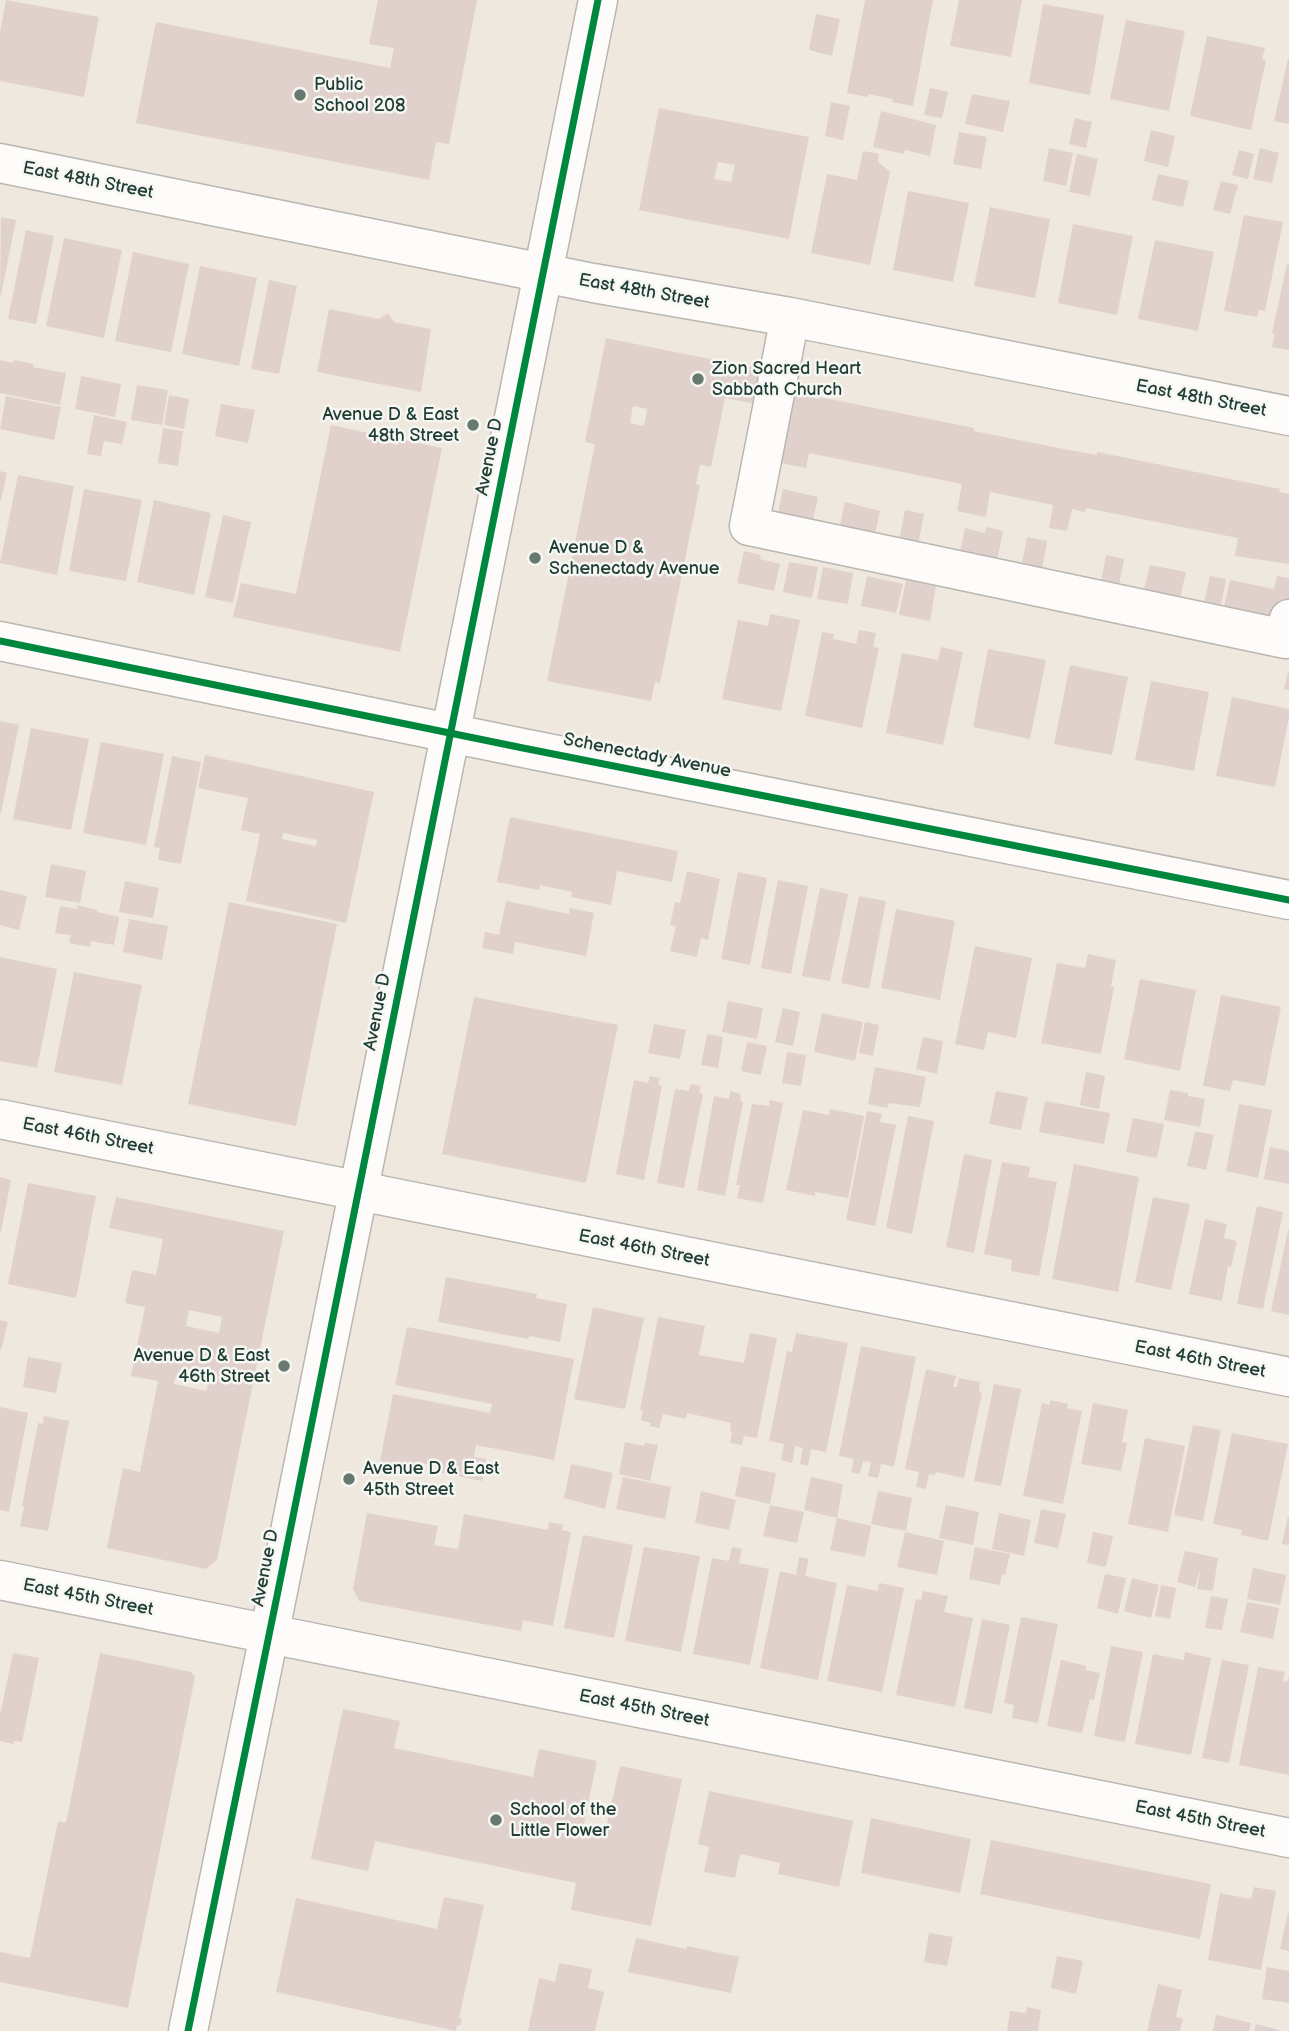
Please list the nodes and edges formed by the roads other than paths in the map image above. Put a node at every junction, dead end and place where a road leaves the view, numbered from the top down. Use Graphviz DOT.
graph roads {
  1 [pos="598,0"];
  2 [pos="0,163"];
  3 [pos="542,273"];
  4 [pos="790,317"];
  5 [pos="1289,416"];
  6 [pos="1289,619"];
  7 [pos="0,641"];
  8 [pos="450,732"];
  9 [pos="1289,900"];
  10 [pos="0,1119"];
  11 [pos="357,1192"];
  12 [pos="1289,1377"];
  13 [pos="0,1580"];
  14 [pos="269,1635"];
  15 [pos="1289,1838"];
  16 [pos="188,2031"];
  1 -- 3 [label="street, Avenue D"];
  2 -- 3 [label="street, East 48th Street"];
  3 -- 4 [label="street, East 48th Street"];
  3 -- 8 [label="street, Avenue D"];
  4 -- 5 [label="street, East 48th Street"];
  4 -- 6 [label="street"];
  7 -- 8 [label="street, Schenectady Avenue"];
  8 -- 9 [label="street, Schenectady Avenue"];
  8 -- 11 [label="street, Avenue D"];
  10 -- 11 [label="street, East 46th Street"];
  11 -- 12 [label="street, East 46th Street"];
  11 -- 14 [label="street, Avenue D"];
  13 -- 14 [label="street, East 45th Street"];
  14 -- 15 [label="street, East 45th Street"];
  14 -- 16 [label="street, Avenue D"];
}
